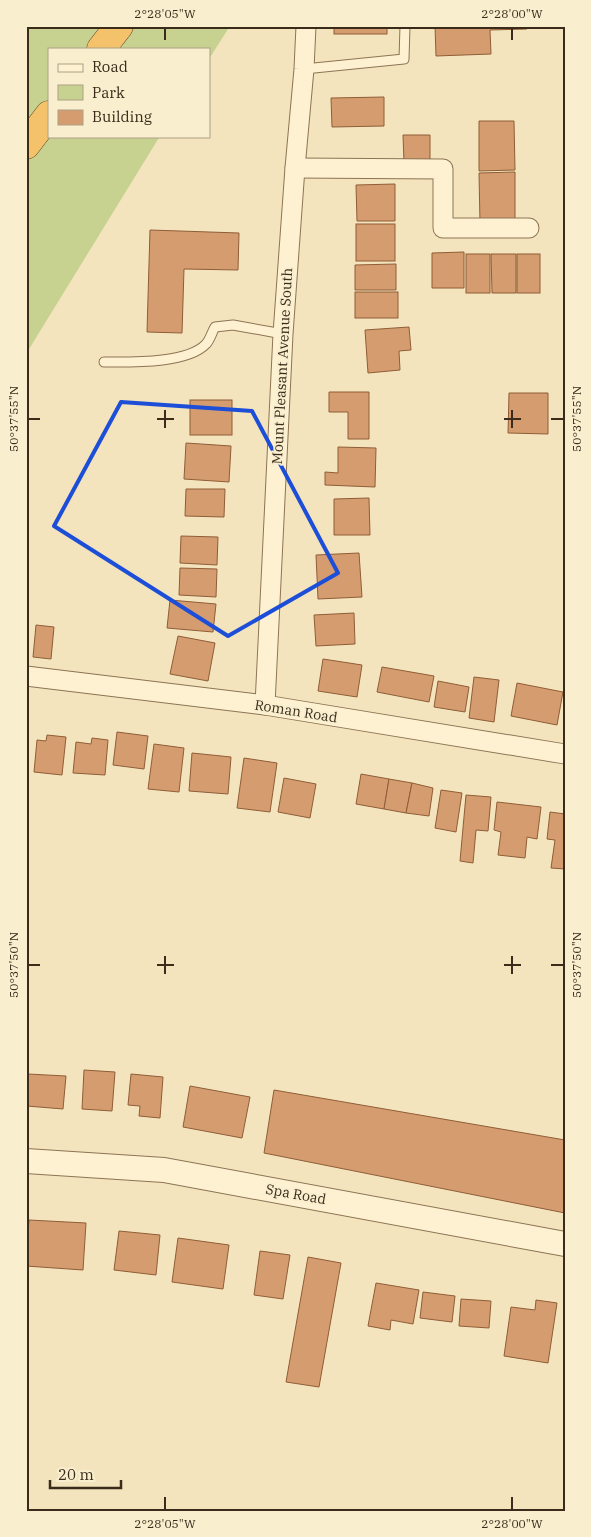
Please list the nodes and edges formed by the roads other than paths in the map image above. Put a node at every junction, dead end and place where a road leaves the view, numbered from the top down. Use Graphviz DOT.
graph roads {
  1 [pos="119,26"];
  2 [pos="306,26"];
  3 [pos="405,26"];
  4 [pos="102,48"];
  5 [pos="304,69"];
  6 [pos="48,116"];
  7 [pos="26,144"];
  8 [pos="295,168"];
  9 [pos="529,228"];
  10 [pos="283,334"];
  11 [pos="104,362"];
  12 [pos="26,676"];
  13 [pos="265,705"];
  14 [pos="565,754"];
  15 [pos="26,1161"];
  16 [pos="565,1244"];
  1 -- 4 [label="highway"];
  2 -- 5 [label="street, Mount Pleasant Avenue South"];
  3 -- 5 [label="lane"];
  5 -- 8 [label="street, Mount Pleasant Avenue South"];
  6 -- 7 [label="highway"];
  8 -- 9 [label="street"];
  8 -- 10 [label="street, Mount Pleasant Avenue South"];
  10 -- 11 [label="lane"];
  10 -- 13 [label="street, Mount Pleasant Avenue South"];
  12 -- 13 [label="street, Roman Road"];
  13 -- 14 [label="street, Roman Road"];
  15 -- 16 [label="street, Spa Road"];
}
